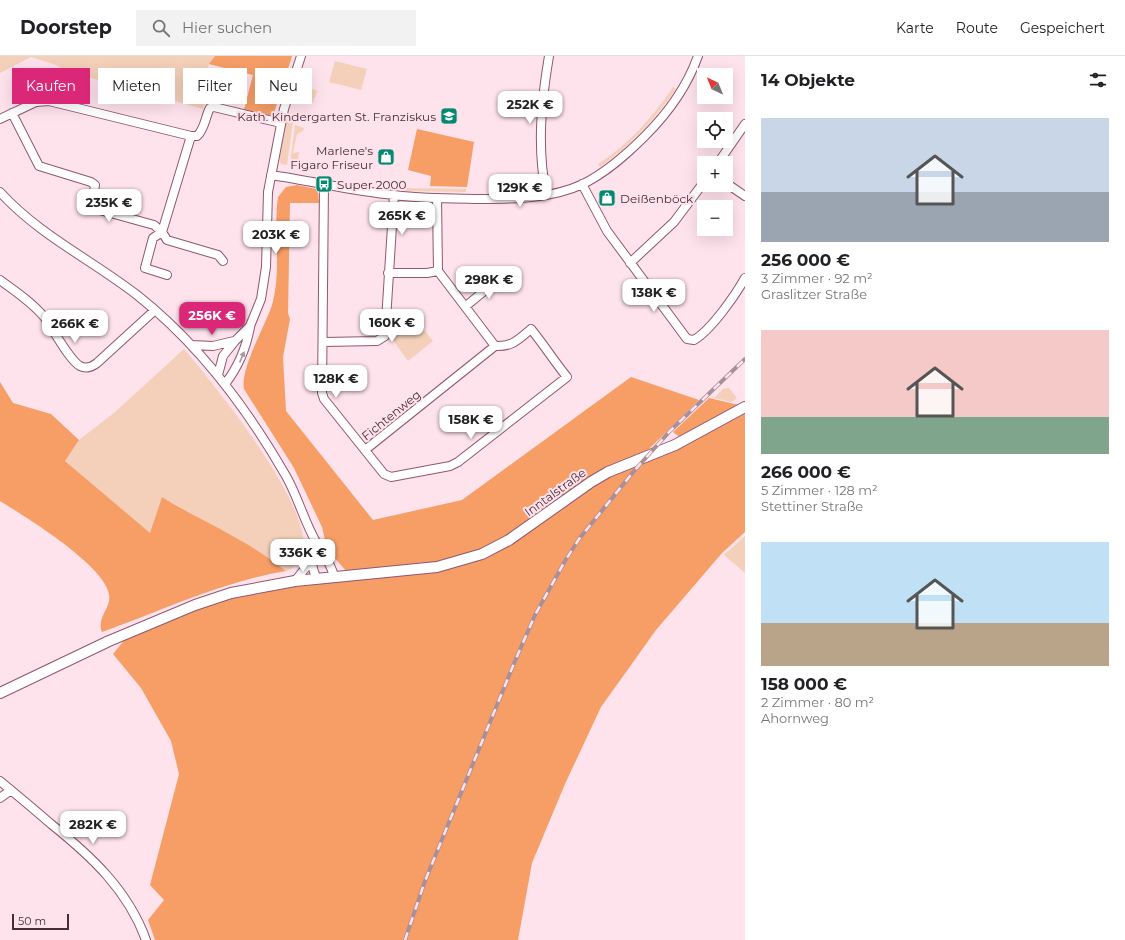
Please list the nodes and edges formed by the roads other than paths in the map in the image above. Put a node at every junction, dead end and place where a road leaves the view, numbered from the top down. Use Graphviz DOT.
graph roads {
  1 [pos="301,56"];
  2 [pos="549,56"];
  3 [pos="698,56"];
  4 [pos="12,113"];
  5 [pos="0,119"];
  6 [pos="281,123"];
  7 [pos="745,124"];
  8 [pos="192,136"];
  9 [pos="723,156"];
  10 [pos="271,175"];
  11 [pos="324,184"];
  12 [pos="582,184"];
  13 [pos="733,188"];
  14 [pos="697,191"];
  15 [pos="0,192"];
  16 [pos="546,194"];
  17 [pos="394,196"];
  18 [pos="745,196"];
  19 [pos="437,198"];
  20 [pos="162,232"];
  21 [pos="223,261"];
  22 [pos="630,262"];
  23 [pos="438,270"];
  24 [pos="388,273"];
  25 [pos="167,275"];
  26 [pos="500,278"];
  27 [pos="745,278"];
  28 [pos="0,280"];
  29 [pos="466,306"];
  30 [pos="155,310"];
  31 [pos="250,326"];
  32 [pos="235,341"];
  33 [pos="324,342"];
  34 [pos="191,345"];
  35 [pos="495,346"];
  36 [pos="218,375"];
  37 [pos="225,384"];
  38 [pos="745,407"];
  39 [pos="365,450"];
  40 [pos="316,542"];
  41 [pos="311,561"];
  42 [pos="334,576"];
  43 [pos="317,578"];
  44 [pos="295,581"];
  45 [pos="2,692"];
  46 [pos="0,781"];
  47 [pos="11,790"];
  48 [pos="0,798"];
  49 [pos="146,940"];
  1 -- 6 [label="street"];
  2 -- 16 [label="street"];
  3 -- 12 [label="street"];
  4 -- 5 [label="street"];
  4 -- 8 [label="street"];
  4 -- 20 [label="street"];
  6 -- 8 [label="street"];
  6 -- 10 [label="street"];
  7 -- 9 [label="street"];
  8 -- 20 [label="street"];
  10 -- 11 [label="street"];
  10 -- 31 [label="street"];
  11 -- 17 [label="street"];
  11 -- 33 [label="street, Fichtenweg"];
  12 -- 16 [label="street"];
  12 -- 22 [label="street"];
  13 -- 18 [label="street"];
  14 -- 22 [label="street"];
  15 -- 30 [label="street"];
  16 -- 19 [label="street"];
  17 -- 19 [label="street"];
  17 -- 24 [label="street"];
  19 -- 23 [label="street"];
  20 -- 21 [label="street"];
  20 -- 25 [label="street"];
  22 -- 27 [label="street"];
  23 -- 24 [label="street"];
  23 -- 29 [label="street"];
  24 -- 33 [label="street"];
  26 -- 29 [label="street"];
  28 -- 30 [label="street"];
  29 -- 35 [label="street"];
  30 -- 34 [label="street"];
  31 -- 32 [label="street"];
  37 -- 31 [label="street, one-way"];
  32 -- 34 [label="street"];
  32 -- 36 [label="street"];
  33 -- 39 [label="street, Fichtenweg"];
  34 -- 36 [label="street"];
  35 -- 39 [label="street, Fichtenweg"];
  35 -- 39 [label="street"];
  36 -- 37 [label="street"];
  37 -- 40 [label="street"];
  38 -- 42 [label="main road, Inntalstraße"];
  40 -- 41 [label="street"];
  40 -- 42 [label="street"];
  41 -- 43 [label="street"];
  41 -- 44 [label="street"];
  42 -- 43 [label="main road, Inntalstraße"];
  43 -- 44 [label="main road, Inntalstraße"];
  44 -- 45 [label="main road, Inntalstraße"];
  46 -- 47 [label="street"];
  47 -- 48 [label="street"];
  47 -- 49 [label="street"];
}
